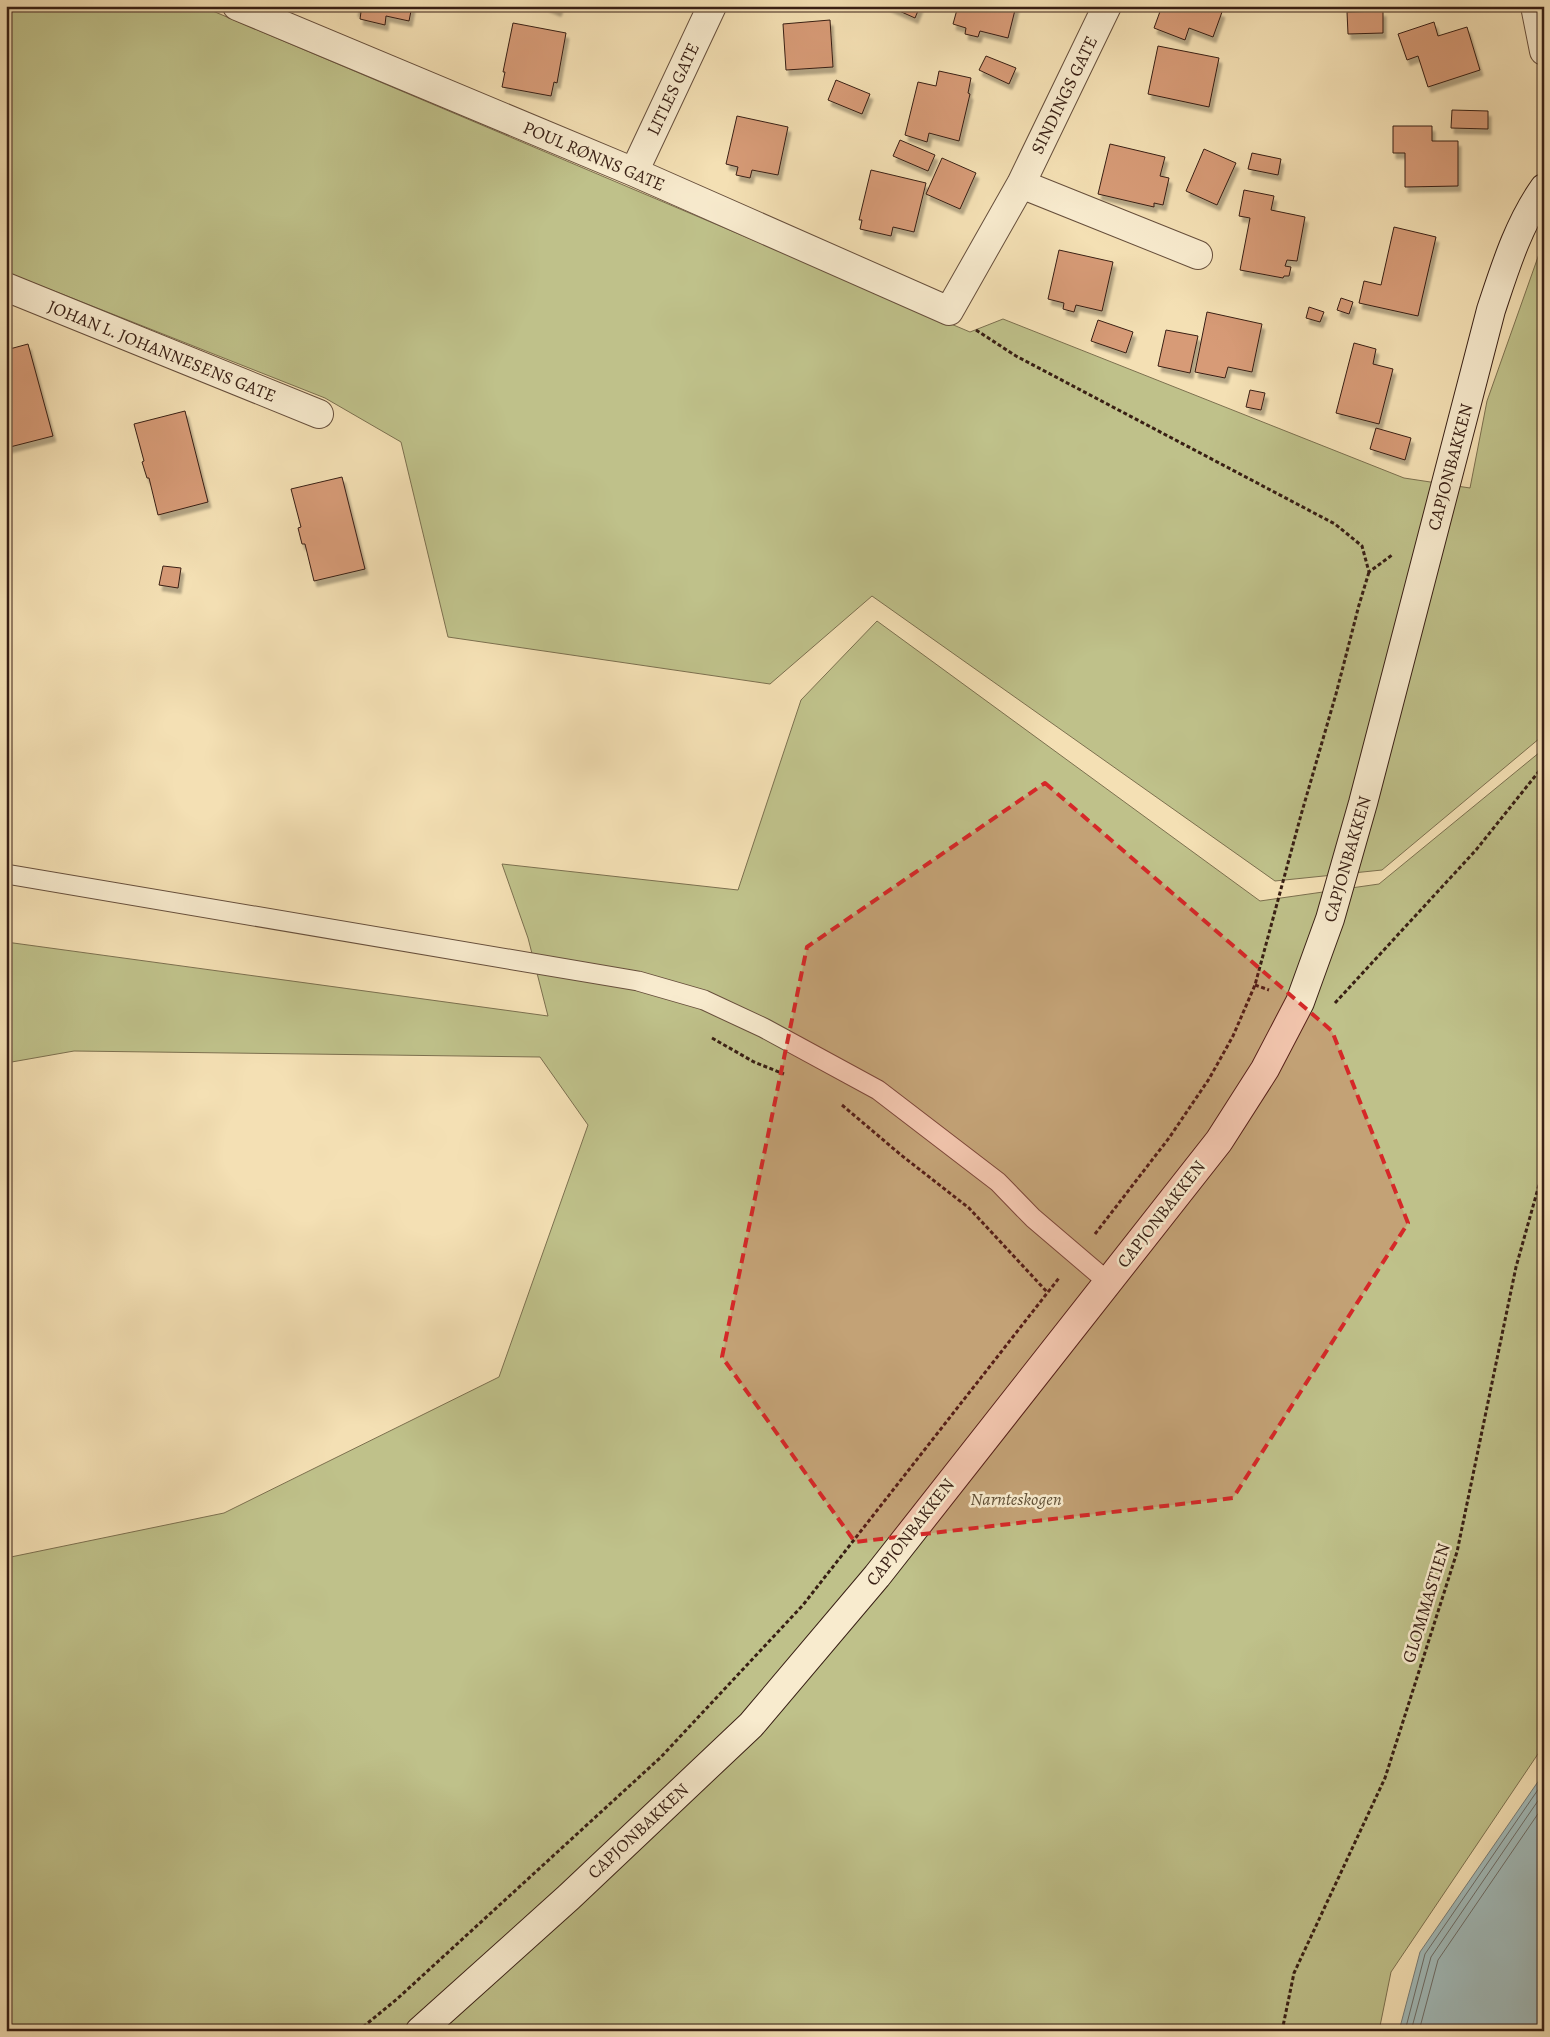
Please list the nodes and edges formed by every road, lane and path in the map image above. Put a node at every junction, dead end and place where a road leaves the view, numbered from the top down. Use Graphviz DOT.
graph roads {
  1 [pos="237,6"];
  2 [pos="712,6"];
  3 [pos="1107,6"];
  4 [pos="1534,6"];
  5 [pos="1544,51"];
  6 [pos="634,172"];
  7 [pos="1021,184"];
  8 [pos="1544,188"];
  9 [pos="1198,255"];
  10 [pos="6,287"];
  11 [pos="949,311"];
  12 [pos="319,414"];
  13 [pos="1432,532"];
  14 [pos="1369,572"];
  15 [pos="1544,765"];
  16 [pos="6,874"];
  17 [pos="1255,985"];
  18 [pos="1300,1002"];
  19 [pos="705,1034"];
  20 [pos="790,1076"];
  21 [pos="841,1104"];
  22 [pos="1544,1166"];
  23 [pos="1077,1254"];
  24 [pos="1108,1282"];
  25 [pos="1048,1293"];
  26 [pos="358,2031"];
  27 [pos="420,2031"];
  28 [pos="1282,2031"];
  1 -- 6 [label="main road, POUL RØNNS GATE"];
  2 -- 6 [label="main road, LITLES GATE"];
  3 -- 7 [label="main road, SINDINGS GATE"];
  4 -- 5 [label="main road"];
  6 -- 11 [label="main road, POUL RØNNS GATE"];
  7 -- 9 [label="main road"];
  7 -- 11 [label="main road, SINDINGS GATE"];
  8 -- 13 [label="main road, CAPJONBAKKEN"];
  10 -- 12 [label="main road, JOHAN L. JOHANNESENS GATE"];
  11 -- 14 [label="path"];
  13 -- 14 [label="path"];
  13 -- 18 [label="main road, CAPJONBAKKEN"];
  14 -- 17 [label="path"];
  15 -- 18 [label="path"];
  16 -- 23 [label="lane"];
  17 -- 18 [label="path"];
  17 -- 23 [label="path"];
  18 -- 24 [label="main road, CAPJONBAKKEN"];
  19 -- 20 [label="path"];
  21 -- 25 [label="path"];
  22 -- 28 [label="path, GLOMMASTIEN"];
  23 -- 24 [label="lane"];
  23 -- 25 [label="path"];
  24 -- 27 [label="main road, CAPJONBAKKEN"];
  25 -- 26 [label="path"];
}
